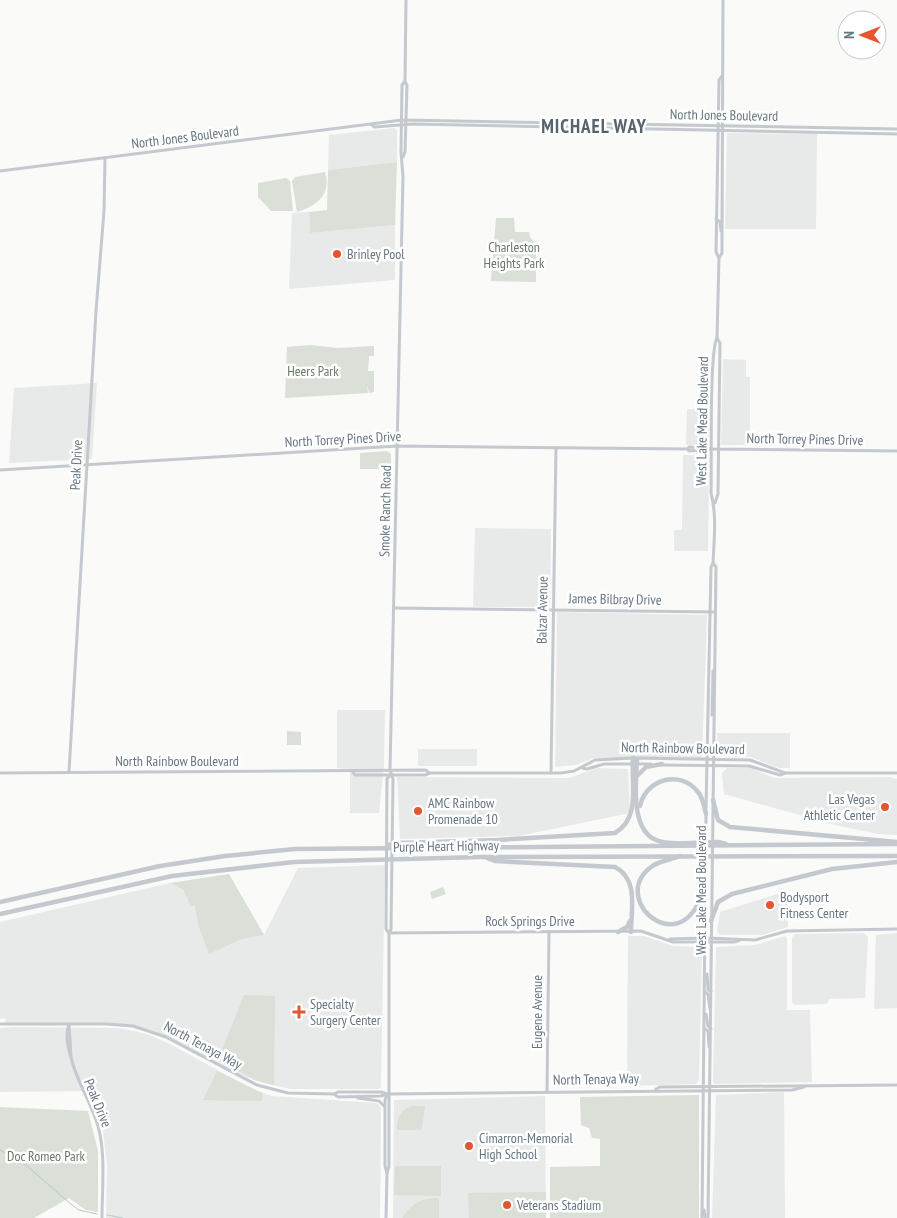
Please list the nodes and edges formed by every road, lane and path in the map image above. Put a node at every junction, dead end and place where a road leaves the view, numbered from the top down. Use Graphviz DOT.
graph roads {
  1 [pos="406,0"];
  2 [pos="724,0"];
  3 [pos="722,76"];
  4 [pos="404,122"];
  5 [pos="718,128"];
  6 [pos="724,128"];
  7 [pos="800,128"];
  8 [pos="816,128"];
  9 [pos="897,129"];
  10 [pos="783,132"];
  11 [pos="797,132"];
  12 [pos="897,134"];
  13 [pos="106,158"];
  14 [pos="0,171"];
  15 [pos="718,172"];
  16 [pos="717,193"];
  17 [pos="723,193"];
  18 [pos="722,208"];
  19 [pos="716,219"];
  20 [pos="722,233"];
  21 [pos="719,258"];
  22 [pos="718,338"];
  23 [pos="714,378"];
  24 [pos="719,378"];
  25 [pos="397,446"];
  26 [pos="556,448"];
  27 [pos="712,449"];
  28 [pos="718,449"];
  29 [pos="897,451"];
  30 [pos="87,465"];
  31 [pos="0,470"];
  32 [pos="714,504"];
  33 [pos="713,563"];
  34 [pos="394,608"];
  35 [pos="553,610"];
  36 [pos="710,612"];
  37 [pos="715,612"];
  38 [pos="709,654"];
  39 [pos="715,659"];
  40 [pos="714,669"];
  41 [pos="710,692"];
  42 [pos="714,725"];
  43 [pos="635,758"];
  44 [pos="706,760"];
  45 [pos="713,760"];
  46 [pos="635,764"];
  47 [pos="662,764"];
  48 [pos="706,766"];
  49 [pos="713,766"];
  50 [pos="582,768"];
  51 [pos="390,770"];
  52 [pos="69,772"];
  53 [pos="353,772"];
  54 [pos="0,773"];
  55 [pos="429,773"];
  56 [pos="551,773"];
  57 [pos="785,773"];
  58 [pos="897,773"];
  59 [pos="390,775"];
  60 [pos="637,776"];
  61 [pos="713,800"];
  62 [pos="706,814"];
  63 [pos="661,841"];
  64 [pos="897,843"];
  65 [pos="732,846"];
  66 [pos="379,847"];
  67 [pos="682,855"];
  68 [pos="897,856"];
  69 [pos="481,857"];
  70 [pos="897,862"];
  71 [pos="706,876"];
  72 [pos="0,902"];
  73 [pos="0,916"];
  74 [pos="631,920"];
  75 [pos="712,921"];
  76 [pos="897,929"];
  77 [pos="548,932"];
  78 [pos="618,932"];
  79 [pos="631,932"];
  80 [pos="389,933"];
  81 [pos="706,940"];
  82 [pos="712,941"];
  83 [pos="705,969"];
  84 [pos="711,991"];
  85 [pos="705,992"];
  86 [pos="705,1011"];
  87 [pos="711,1012"];
  88 [pos="0,1024"];
  89 [pos="69,1024"];
  90 [pos="705,1029"];
  91 [pos="711,1029"];
  92 [pos="711,1055"];
  93 [pos="778,1085"];
  94 [pos="792,1085"];
  95 [pos="897,1085"];
  96 [pos="710,1086"];
  97 [pos="804,1087"];
  98 [pos="704,1089"];
  99 [pos="762,1090"];
  100 [pos="782,1090"];
  101 [pos="710,1091"];
  102 [pos="547,1092"];
  103 [pos="334,1094"];
  104 [pos="388,1094"];
  105 [pos="356,1097"];
  106 [pos="385,1108"];
  107 [pos="703,1153"];
  108 [pos="709,1153"];
  109 [pos="387,1173"];
  110 [pos="102,1218"];
  111 [pos="386,1218"];
  112 [pos="705,1218"];
  1 -- 4 [label="main road, Smoke Ranch Road"];
  2 -- 3 [label="main road, West Lake Mead Boulevard"];
  3 -- 5 [label="main road, West Lake Mead Boulevard"];
  3 -- 6 [label="main road, West Lake Mead Boulevard"];
  4 -- 5 [label="main road, North Jones Boulevard"];
  4 -- 13 [label="main road, North Jones Boulevard"];
  4 -- 25 [label="main road, Smoke Ranch Road"];
  5 -- 6 [label="main road, North Jones Boulevard"];
  5 -- 15 [label="main road, West Lake Mead Boulevard"];
  6 -- 7 [label="main road, North Jones Boulevard"];
  6 -- 10 [label="main road, North Jones Boulevard"];
  6 -- 17 [label="main road, West Lake Mead Boulevard"];
  7 -- 8 [label="main road, North Jones Boulevard"];
  7 -- 10 [label="main road"];
  8 -- 9 [label="main road, North Jones Boulevard"];
  8 -- 11 [label="main road"];
  10 -- 11 [label="main road, North Jones Boulevard"];
  11 -- 12 [label="main road, North Jones Boulevard"];
  13 -- 14 [label="main road, North Jones Boulevard"];
  13 -- 30 [label="main road, Peak Drive"];
  15 -- 16 [label="main road, West Lake Mead Boulevard"];
  15 -- 17 [label="main road"];
  16 -- 18 [label="main road"];
  16 -- 19 [label="main road, West Lake Mead Boulevard"];
  17 -- 18 [label="main road, West Lake Mead Boulevard"];
  18 -- 20 [label="main road, West Lake Mead Boulevard"];
  19 -- 20 [label="main road"];
  19 -- 21 [label="main road, West Lake Mead Boulevard"];
  20 -- 21 [label="main road, West Lake Mead Boulevard"];
  21 -- 22 [label="main road, West Lake Mead Boulevard"];
  22 -- 23 [label="main road, West Lake Mead Boulevard"];
  22 -- 24 [label="main road, West Lake Mead Boulevard"];
  23 -- 24 [label="main road"];
  23 -- 27 [label="main road, West Lake Mead Boulevard"];
  24 -- 28 [label="main road, West Lake Mead Boulevard"];
  25 -- 26 [label="main road, North Torrey Pines Drive"];
  25 -- 30 [label="main road, North Torrey Pines Drive"];
  25 -- 34 [label="main road, Smoke Ranch Road"];
  26 -- 27 [label="main road, North Torrey Pines Drive"];
  26 -- 35 [label="main road, Balzar Avenue"];
  27 -- 28 [label="main road, North Torrey Pines Drive"];
  27 -- 32 [label="main road, West Lake Mead Boulevard"];
  28 -- 29 [label="main road, North Torrey Pines Drive"];
  28 -- 32 [label="main road, West Lake Mead Boulevard"];
  30 -- 31 [label="main road, North Torrey Pines Drive"];
  30 -- 52 [label="main road, Peak Drive"];
  32 -- 33 [label="main road, West Lake Mead Boulevard"];
  33 -- 36 [label="main road, West Lake Mead Boulevard"];
  33 -- 37 [label="main road, West Lake Mead Boulevard"];
  34 -- 35 [label="main road, James Bilbray Drive"];
  34 -- 51 [label="main road, Smoke Ranch Road"];
  35 -- 36 [label="main road, James Bilbray Drive"];
  35 -- 56 [label="main road, Balzar Avenue"];
  36 -- 37 [label="main road, James Bilbray Drive"];
  36 -- 38 [label="main road, West Lake Mead Boulevard"];
  37 -- 39 [label="main road, West Lake Mead Boulevard"];
  38 -- 39 [label="main road"];
  38 -- 41 [label="main road, West Lake Mead Boulevard"];
  39 -- 40 [label="main road, West Lake Mead Boulevard"];
  40 -- 41 [label="main road"];
  40 -- 42 [label="main road, West Lake Mead Boulevard"];
  41 -- 42 [label="main road"];
  41 -- 44 [label="main road, West Lake Mead Boulevard"];
  42 -- 45 [label="main road, West Lake Mead Boulevard"];
  43 -- 44 [label="main road, North Rainbow Boulevard"];
  43 -- 46 [label="highway"];
  43 -- 50 [label="main road, North Rainbow Boulevard"];
  44 -- 45 [label="main road, North Rainbow Boulevard"];
  44 -- 48 [label="main road, West Lake Mead Boulevard"];
  45 -- 49 [label="main road, West Lake Mead Boulevard"];
  45 -- 57 [label="main road, North Rainbow Boulevard"];
  46 -- 47 [label="main road, North Rainbow Boulevard"];
  46 -- 50 [label="main road, North Rainbow Boulevard"];
  46 -- 60 [label="highway"];
  46 -- 66 [label="highway"];
  47 -- 48 [label="main road, North Rainbow Boulevard"];
  47 -- 60 [label="highway"];
  48 -- 49 [label="main road, North Rainbow Boulevard"];
  48 -- 62 [label="main road, West Lake Mead Boulevard"];
  49 -- 57 [label="main road, North Rainbow Boulevard"];
  49 -- 61 [label="main road, West Lake Mead Boulevard"];
  50 -- 56 [label="main road, North Rainbow Boulevard"];
  51 -- 53 [label="main road, North Rainbow Boulevard"];
  51 -- 55 [label="main road, North Rainbow Boulevard"];
  51 -- 59 [label="main road, Smoke Ranch Road"];
  52 -- 53 [label="main road, North Rainbow Boulevard"];
  52 -- 54 [label="main road, North Rainbow Boulevard"];
  53 -- 59 [label="main road, North Rainbow Boulevard"];
  55 -- 56 [label="main road, North Rainbow Boulevard"];
  55 -- 59 [label="main road, North Rainbow Boulevard"];
  57 -- 58 [label="main road, North Rainbow Boulevard"];
  59 -- 80 [label="main road, Smoke Ranch Road"];
  60 -- 63 [label="highway"];
  61 -- 64 [label="highway"];
  61 -- 75 [label="main road, West Lake Mead Boulevard"];
  62 -- 63 [label="highway"];
  62 -- 71 [label="main road, West Lake Mead Boulevard"];
  63 -- 65 [label="highway"];
  64 -- 65 [label="highway, Purple Heart Highway"];
  65 -- 66 [label="highway, Purple Heart Highway"];
  66 -- 72 [label="highway, Purple Heart Highway"];
  67 -- 68 [label="highway, Purple Heart Highway"];
  67 -- 69 [label="highway, Purple Heart Highway"];
  67 -- 71 [label="highway"];
  69 -- 73 [label="highway, Purple Heart Highway"];
  69 -- 74 [label="highway"];
  70 -- 75 [label="highway"];
  71 -- 81 [label="main road, West Lake Mead Boulevard"];
  74 -- 78 [label="highway"];
  74 -- 79 [label="highway"];
  75 -- 82 [label="main road, West Lake Mead Boulevard"];
  76 -- 82 [label="main road, Rock Springs Drive"];
  77 -- 78 [label="main road, Rock Springs Drive"];
  77 -- 80 [label="main road, Rock Springs Drive"];
  77 -- 102 [label="main road, Eugene Avenue"];
  78 -- 79 [label="main road, Rock Springs Drive"];
  79 -- 81 [label="main road, Rock Springs Drive"];
  80 -- 104 [label="main road, Smoke Ranch Road"];
  81 -- 82 [label="main road, Rock Springs Drive"];
  81 -- 83 [label="main road, West Lake Mead Boulevard"];
  82 -- 84 [label="main road, West Lake Mead Boulevard"];
  83 -- 84 [label="main road"];
  83 -- 85 [label="main road, West Lake Mead Boulevard"];
  84 -- 87 [label="main road, West Lake Mead Boulevard"];
  85 -- 86 [label="main road, West Lake Mead Boulevard"];
  85 -- 87 [label="main road"];
  86 -- 90 [label="main road, West Lake Mead Boulevard"];
  86 -- 91 [label="main road"];
  87 -- 91 [label="main road, West Lake Mead Boulevard"];
  88 -- 89 [label="main road, North Tenaya Way"];
  89 -- 103 [label="main road, North Tenaya Way"];
  89 -- 110 [label="main road, Peak Drive"];
  90 -- 92 [label="main road"];
  90 -- 98 [label="main road, West Lake Mead Boulevard"];
  91 -- 92 [label="main road, West Lake Mead Boulevard"];
  92 -- 96 [label="main road, West Lake Mead Boulevard"];
  93 -- 94 [label="main road, North Tenaya Way"];
  93 -- 96 [label="main road, North Tenaya Way"];
  93 -- 99 [label="main road"];
  94 -- 97 [label="main road, North Tenaya Way"];
  94 -- 100 [label="main road"];
  95 -- 97 [label="main road, North Tenaya Way"];
  96 -- 98 [label="main road, North Tenaya Way"];
  96 -- 101 [label="main road, West Lake Mead Boulevard"];
  97 -- 100 [label="main road, North Tenaya Way"];
  98 -- 101 [label="main road, North Tenaya Way"];
  98 -- 102 [label="main road, North Tenaya Way"];
  98 -- 107 [label="main road, West Lake Mead Boulevard"];
  99 -- 100 [label="main road, North Tenaya Way"];
  99 -- 101 [label="main road, North Tenaya Way"];
  101 -- 108 [label="main road, West Lake Mead Boulevard"];
  102 -- 104 [label="main road, North Tenaya Way"];
  103 -- 104 [label="main road, North Tenaya Way"];
  103 -- 105 [label="main road, North Tenaya Way"];
  104 -- 105 [label="main road, North Tenaya Way"];
  104 -- 106 [label="main road, Smoke Ranch Road"];
  104 -- 109 [label="main road, Smoke Ranch Road"];
  105 -- 106 [label="main road"];
  106 -- 109 [label="main road, Smoke Ranch Road"];
  107 -- 108 [label="main road"];
  107 -- 112 [label="main road, West Lake Mead Boulevard"];
  108 -- 112 [label="main road, West Lake Mead Boulevard"];
  109 -- 111 [label="main road, Smoke Ranch Road"];
}
